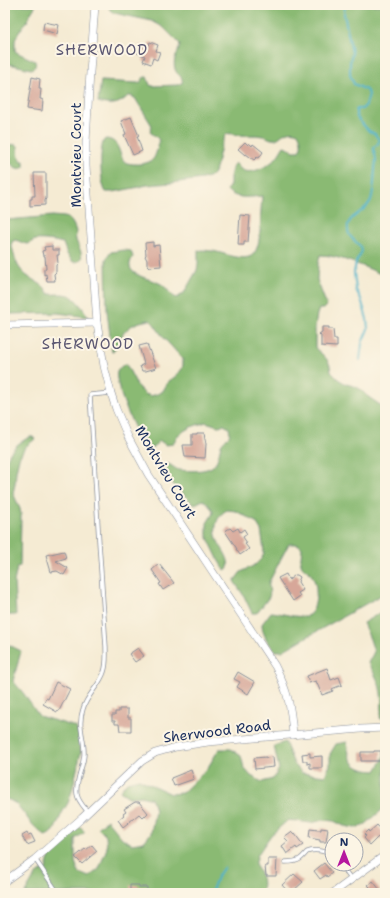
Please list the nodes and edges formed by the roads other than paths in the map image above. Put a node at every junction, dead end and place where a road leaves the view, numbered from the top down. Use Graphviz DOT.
graph roads {
  1 [pos="95,5"];
  2 [pos="97,323"];
  3 [pos="5,325"];
  4 [pos="111,393"];
  5 [pos="385,728"];
  6 [pos="294,735"];
  7 [pos="88,812"];
  8 [pos="324,852"];
  9 [pos="385,855"];
  10 [pos="35,859"];
  11 [pos="285,862"];
  12 [pos="346,872"];
  13 [pos="352,879"];
  14 [pos="5,881"];
  15 [pos="58,893"];
  16 [pos="333,893"];
  1 -- 2 [label="street, Montvieu Court"];
  2 -- 3 [label="street"];
  2 -- 4 [label="street, Montvieu Court"];
  4 -- 6 [label="street, Montvieu Court"];
  4 -- 7 [label="lane"];
  5 -- 6 [label="street, Sherwood Road"];
  6 -- 7 [label="street, Sherwood Road"];
  7 -- 10 [label="street, Sherwood Road"];
  8 -- 11 [label="lane"];
  9 -- 13 [label="street"];
  10 -- 14 [label="street, Sherwood Road"];
  10 -- 15 [label="lane"];
  12 -- 13 [label="lane"];
  13 -- 16 [label="street"];
}
